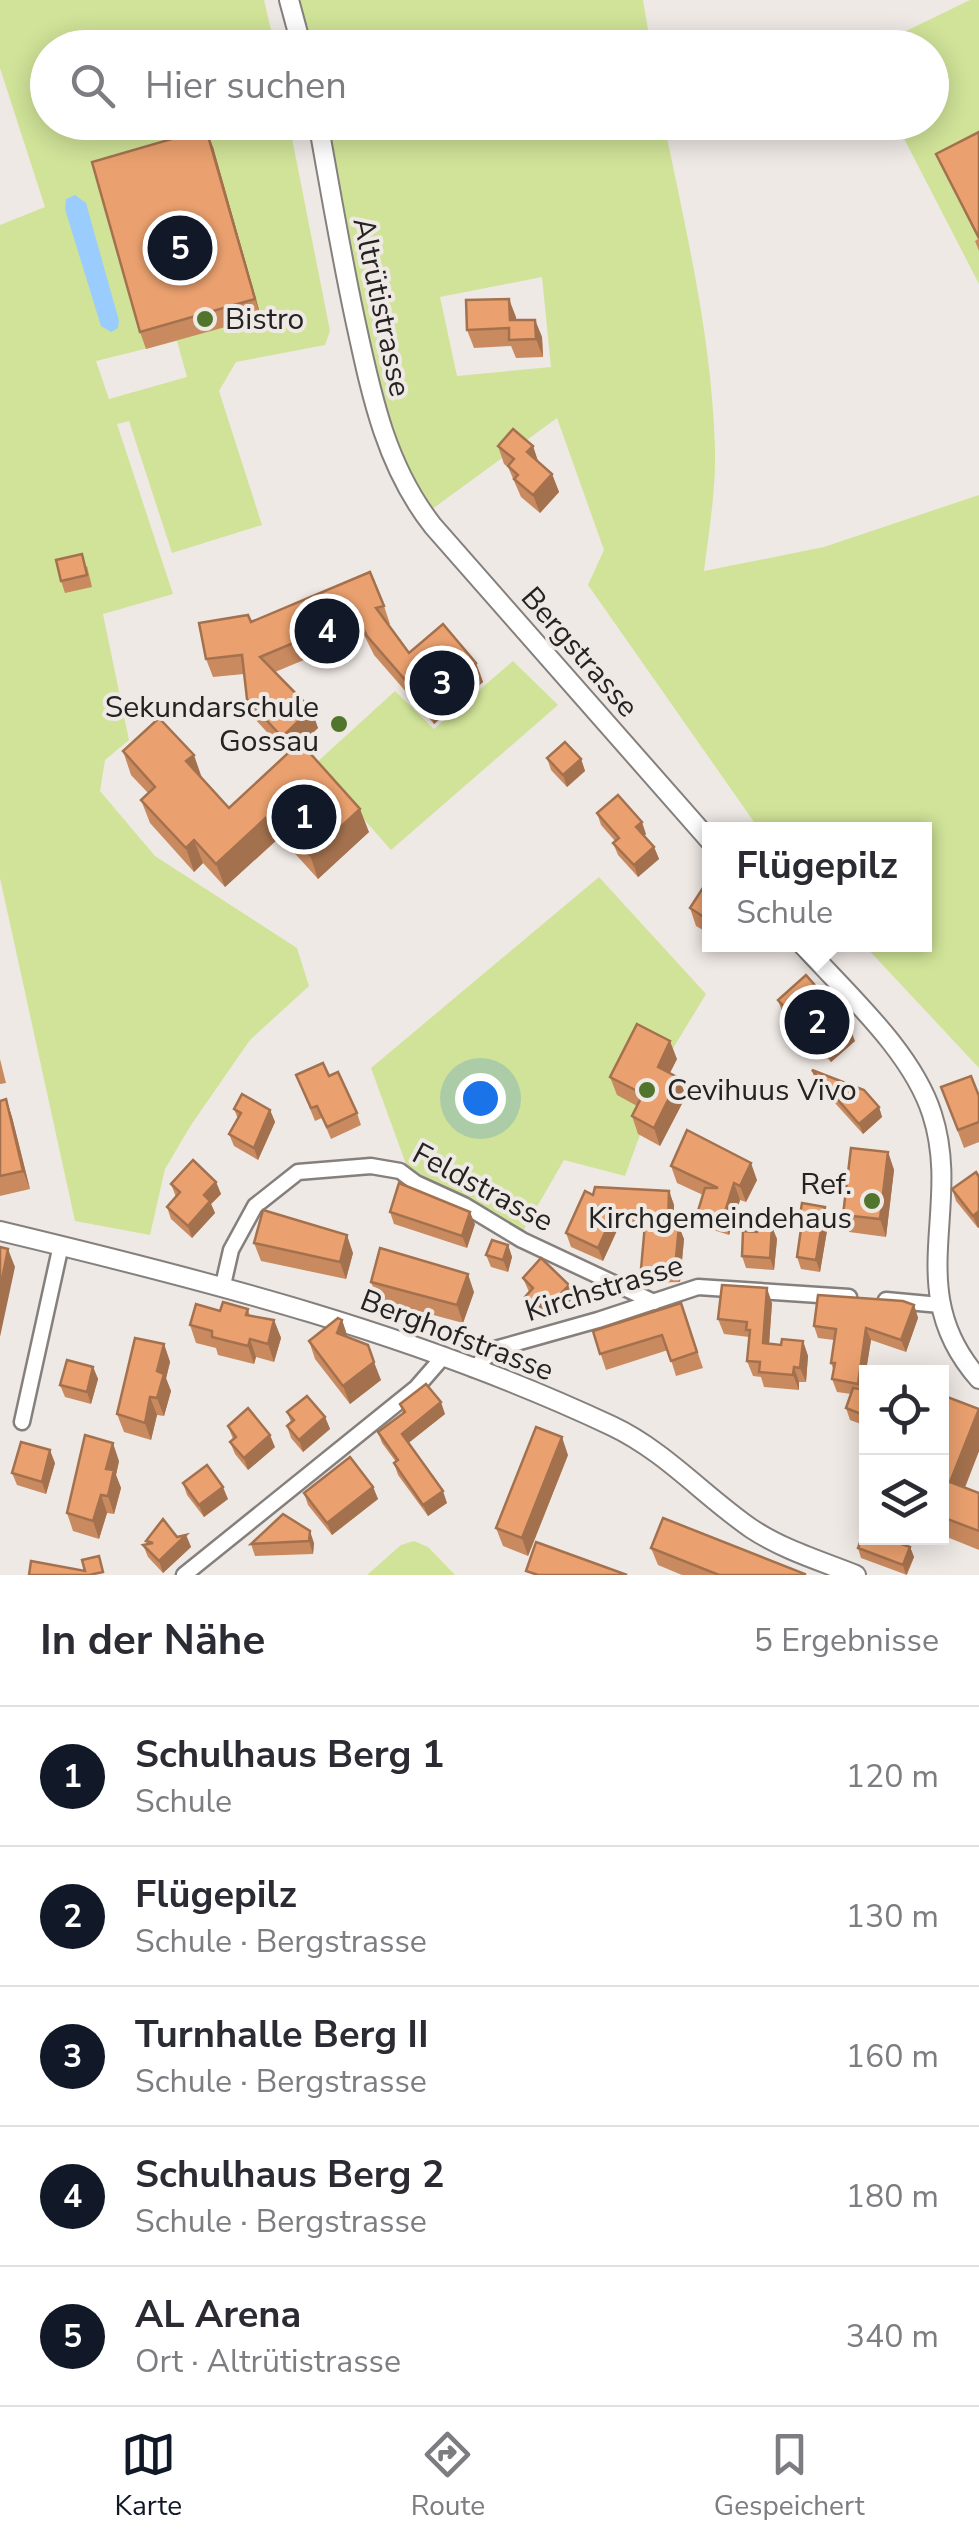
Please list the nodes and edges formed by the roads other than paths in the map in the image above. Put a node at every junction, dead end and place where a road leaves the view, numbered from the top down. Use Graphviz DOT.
graph roads {
  1 [pos="289,0"];
  2 [pos="297,30"];
  3 [pos="321,140"];
  4 [pos="412,497"];
  5 [pos="702,832"];
  6 [pos="809,952"];
  7 [pos="0,1230"];
  8 [pos="61,1245"];
  9 [pos="223,1285"];
  10 [pos="654,1302"];
  11 [pos="940,1305"];
  12 [pos="443,1357"];
  13 [pos="473,1369"];
  14 [pos="979,1378"];
  15 [pos="22,1422"];
  16 [pos="189,1573"];
  17 [pos="856,1575"];
  1 -- 2 [label="street"];
  3 -- 4 [label="street, Altrütistrasse"];
  4 -- 5 [label="street, Bergstrasse"];
  6 -- 11 [label="street"];
  7 -- 8 [label="street, Berghofstrasse"];
  8 -- 9 [label="street, Berghofstrasse"];
  8 -- 15 [label="street"];
  9 -- 10 [label="street, Feldstrasse"];
  9 -- 12 [label="street, Berghofstrasse"];
  10 -- 11 [label="street, Kirchstrasse"];
  10 -- 13 [label="street, Kirchstrasse"];
  11 -- 14 [label="street"];
  12 -- 13 [label="street, Berghofstrasse"];
  12 -- 16 [label="street"];
  13 -- 17 [label="street, Berghofstrasse"];
}
